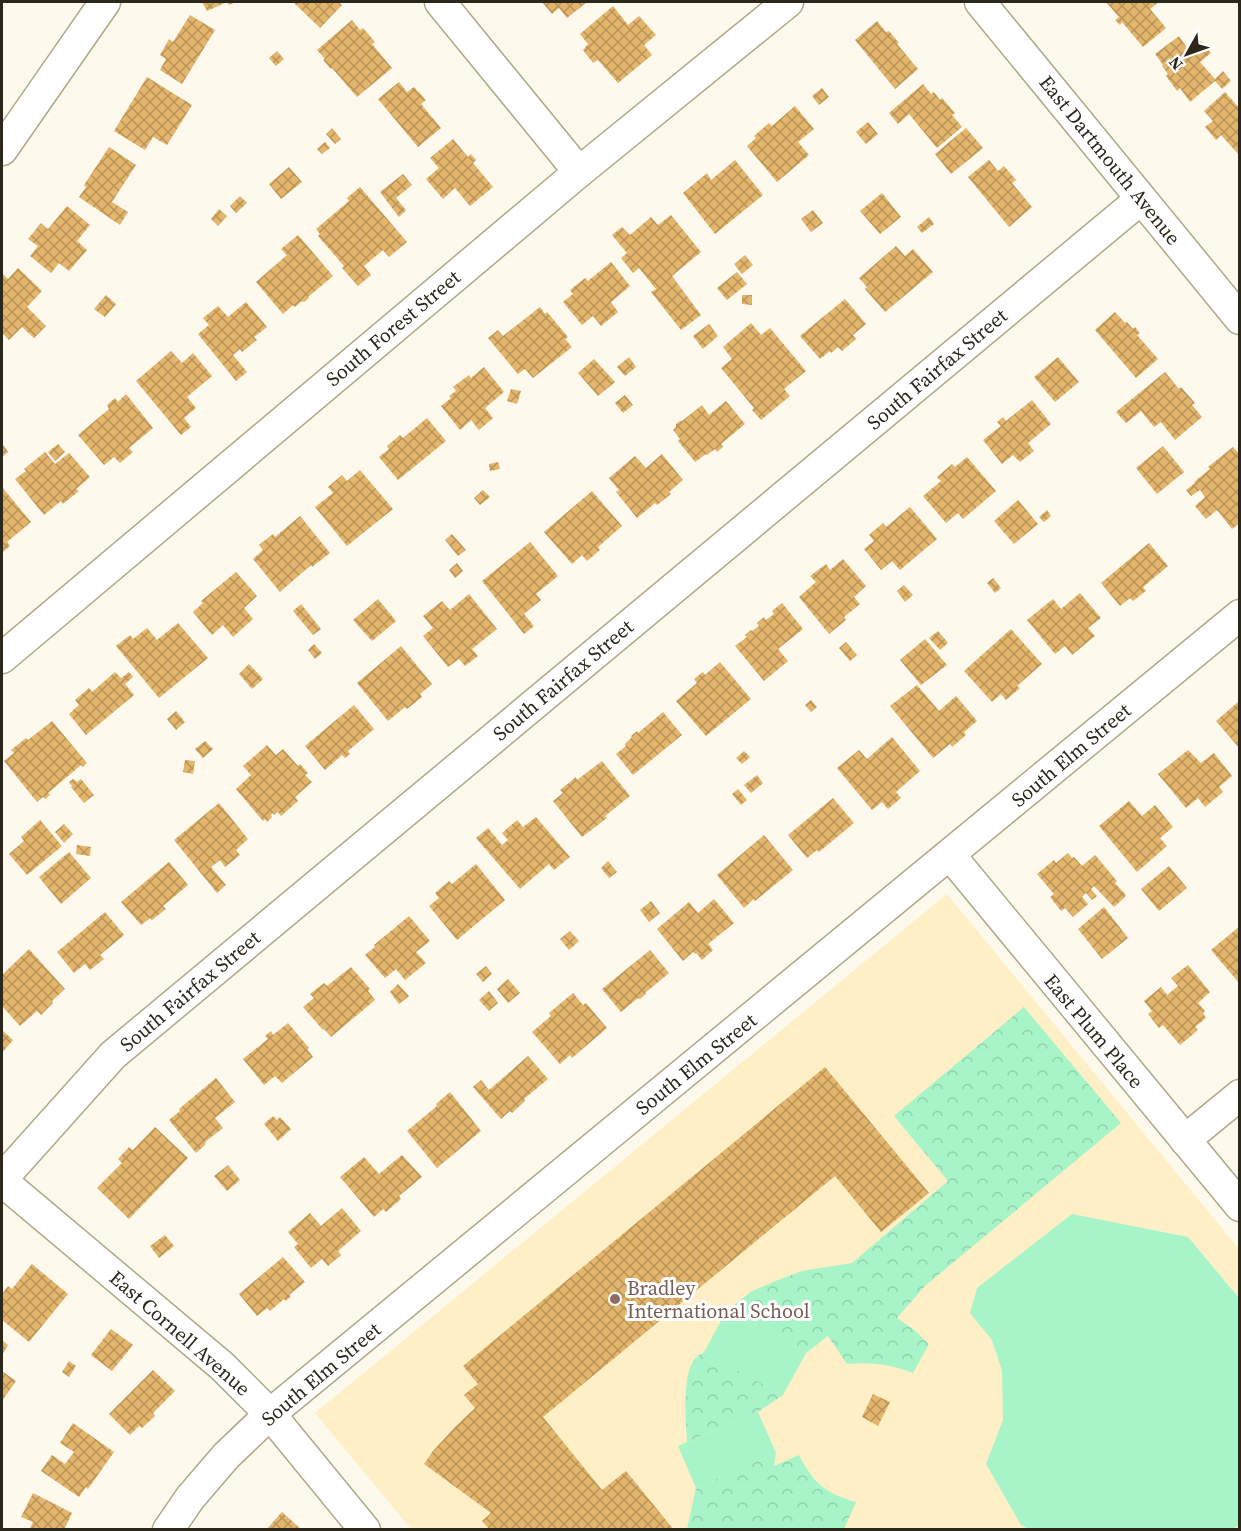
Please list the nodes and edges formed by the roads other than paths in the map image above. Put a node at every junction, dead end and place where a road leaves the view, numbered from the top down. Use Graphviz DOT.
graph roads {
  1 [pos="105,2"];
  2 [pos="440,2"];
  3 [pos="788,2"];
  4 [pos="980,2"];
  5 [pos="2,150"];
  6 [pos="579,172"];
  7 [pos="1141,198"];
  8 [pos="1239,319"];
  9 [pos="1239,615"];
  10 [pos="2,658"];
  11 [pos="950,855"];
  12 [pos="1239,1095"];
  13 [pos="1185,1140"];
  14 [pos="2,1180"];
  15 [pos="1239,1206"];
  16 [pos="270,1414"];
  17 [pos="168,1530"];
  18 [pos="365,1530"];
  1 -- 5 [label="street"];
  2 -- 6 [label="street"];
  3 -- 6 [label="street, South Forest Street"];
  4 -- 7 [label="street, East Dartmouth Avenue"];
  6 -- 10 [label="street, South Forest Street"];
  7 -- 8 [label="street, East Dartmouth Avenue"];
  7 -- 14 [label="street, South Fairfax Street"];
  9 -- 11 [label="street, South Elm Street"];
  11 -- 13 [label="street, East Plum Place"];
  11 -- 16 [label="street, South Elm Street"];
  12 -- 13 [label="street"];
  13 -- 15 [label="street, East Plum Place"];
  14 -- 16 [label="street, East Cornell Avenue"];
  16 -- 17 [label="street, South Elm Street"];
  16 -- 18 [label="street, East Cornell Avenue"];
}
